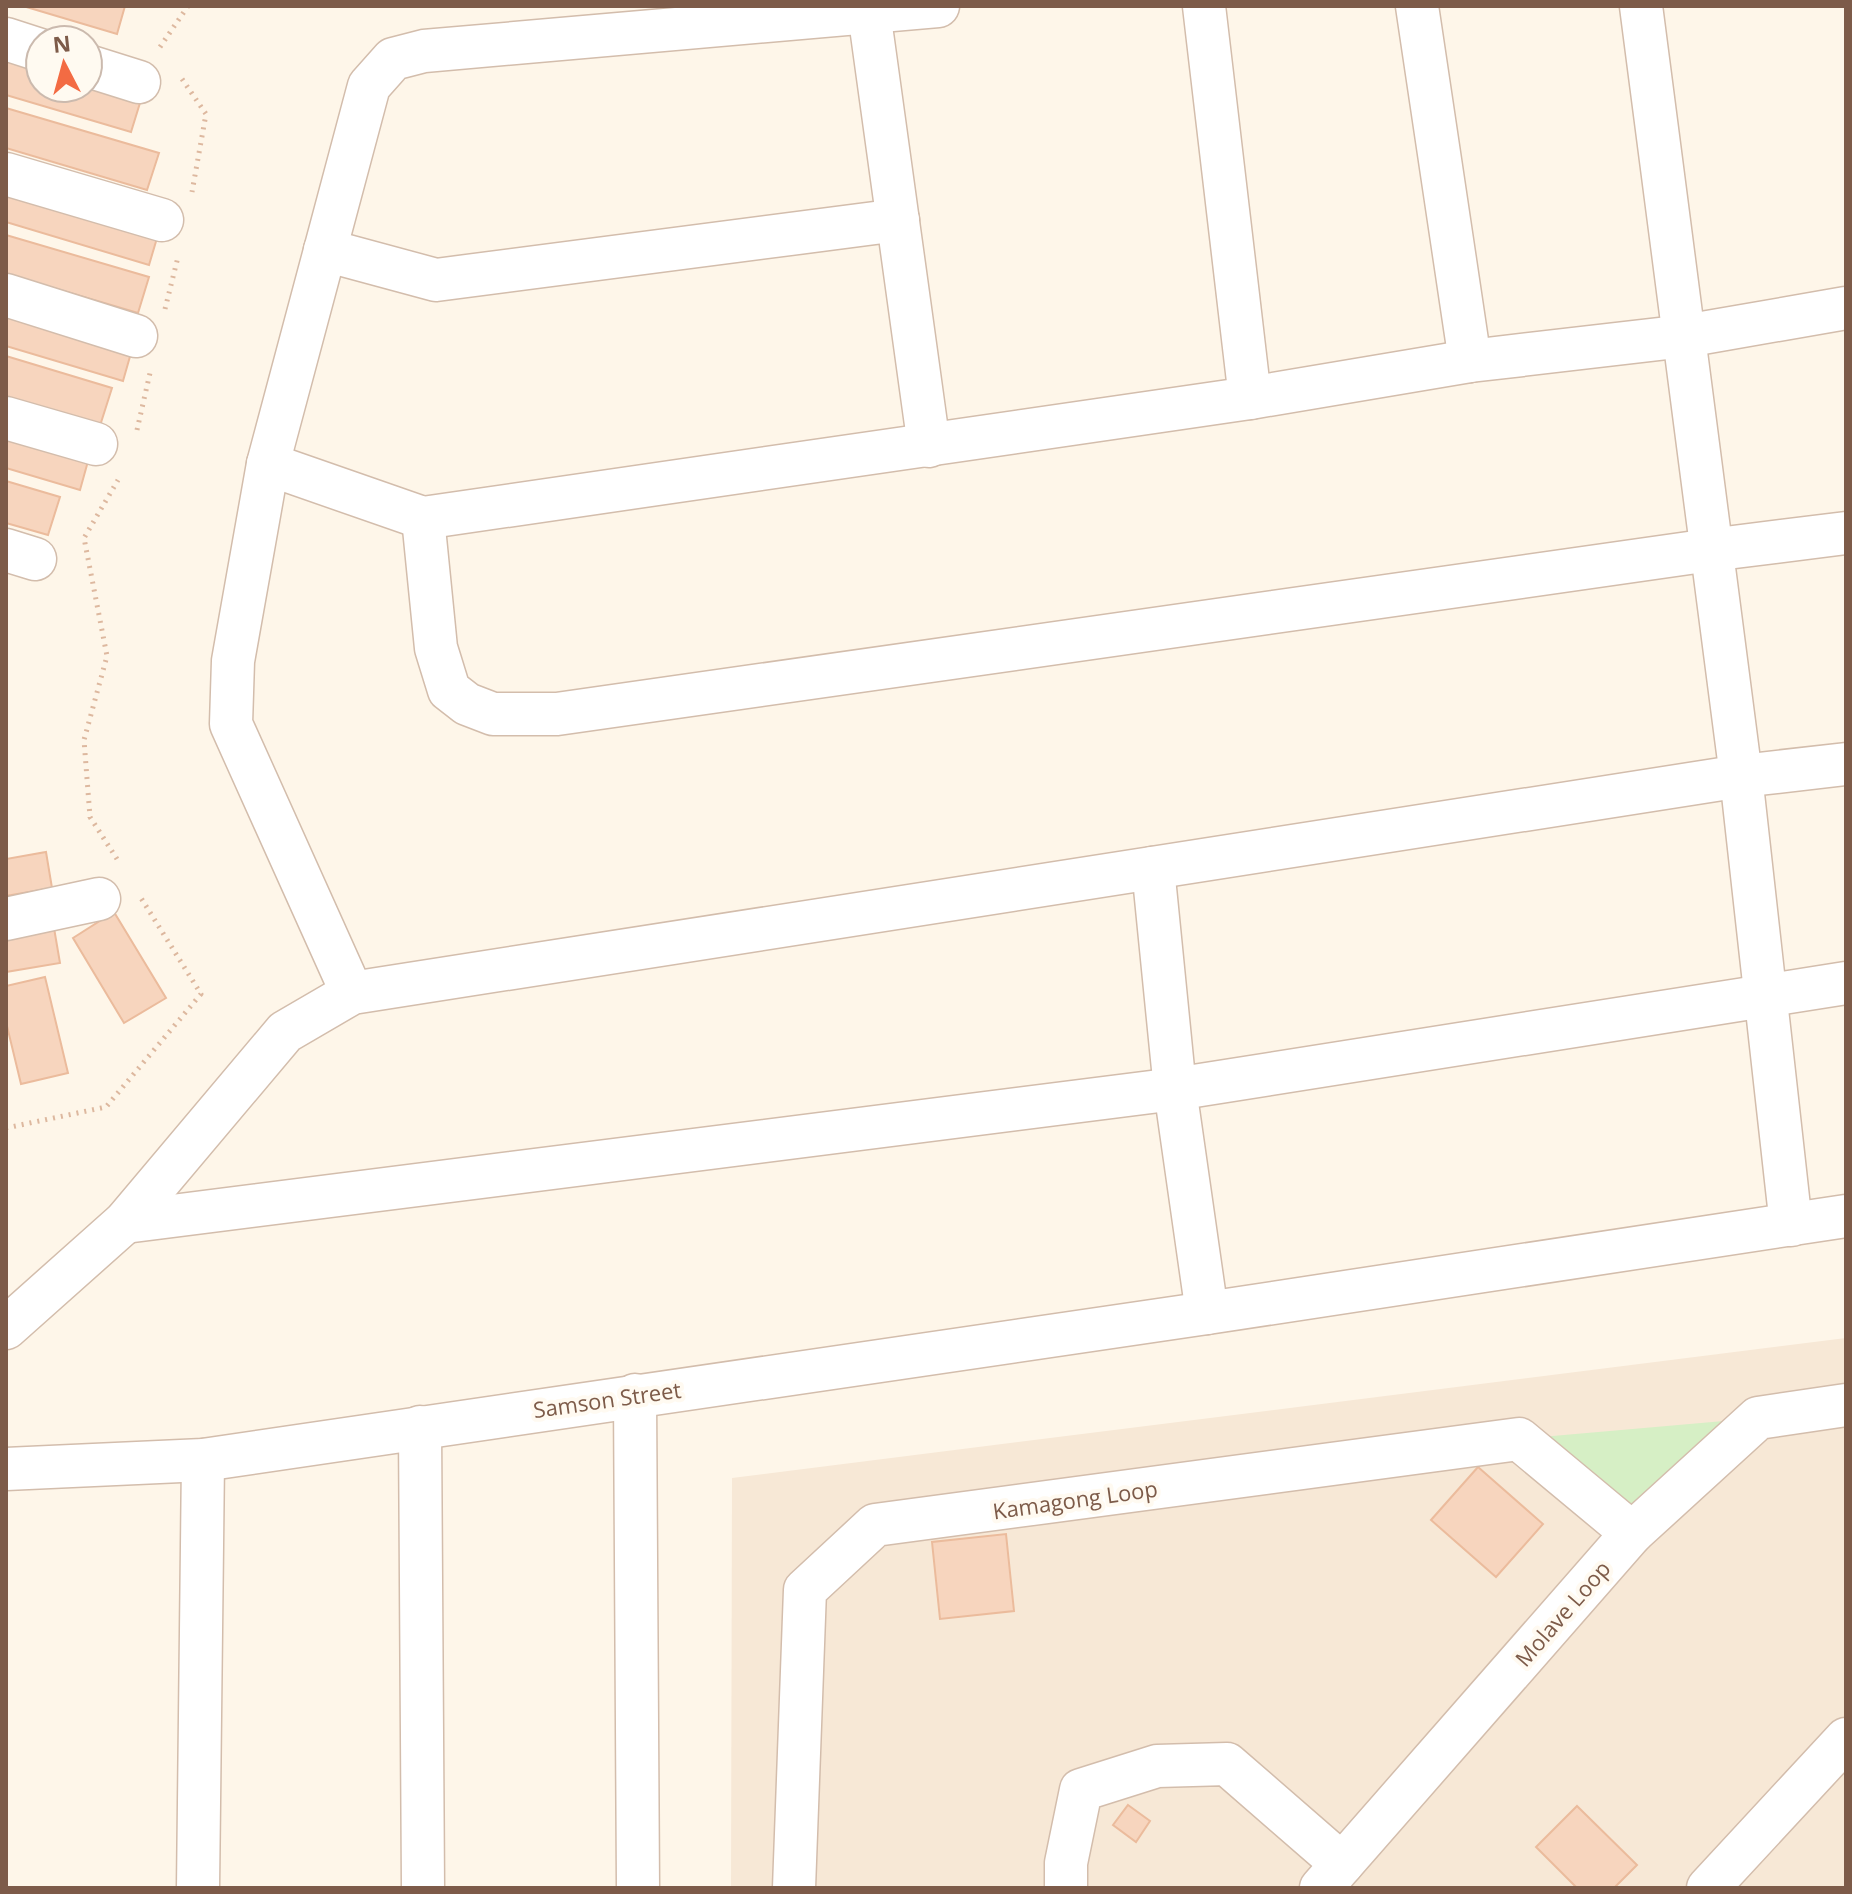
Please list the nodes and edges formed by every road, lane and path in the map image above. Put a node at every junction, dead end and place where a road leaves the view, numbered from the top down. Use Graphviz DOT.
graph roads {
  1 [pos="188,6"];
  2 [pos="938,6"];
  3 [pos="1204,6"];
  4 [pos="1417,6"];
  5 [pos="1641,6"];
  6 [pos="869,12"];
  7 [pos="104,67"];
  8 [pos="160,69"];
  9 [pos="6,174"];
  10 [pos="898,220"];
  11 [pos="177,224"];
  12 [pos="325,250"];
  13 [pos="6,295"];
  14 [pos="1846,308"];
  15 [pos="1685,336"];
  16 [pos="151,338"];
  17 [pos="1470,361"];
  18 [pos="1250,398"];
  19 [pos="6,418"];
  20 [pos="136,434"];
  21 [pos="929,446"];
  22 [pos="109,460"];
  23 [pos="268,464"];
  24 [pos="423,518"];
  25 [pos="1846,533"];
  26 [pos="1710,550"];
  27 [pos="1846,764"];
  28 [pos="1741,776"];
  29 [pos="1153,868"];
  30 [pos="120,887"];
  31 [pos="6,919"];
  32 [pos="1846,983"];
  33 [pos="352,993"];
  34 [pos="1764,996"];
  35 [pos="1175,1089"];
  36 [pos="6,1128"];
  37 [pos="1846,1216"];
  38 [pos="125,1222"];
  39 [pos="1791,1225"];
  40 [pos="1207,1313"];
  41 [pos="6,1328"];
  42 [pos="635,1395"];
  43 [pos="1846,1405"];
  44 [pos="420,1427"];
  45 [pos="203,1460"];
  46 [pos="6,1469"];
  47 [pos="1632,1533"];
  48 [pos="1846,1739"];
  49 [pos="1331,1876"];
  50 [pos="198,1888"];
  51 [pos="423,1888"];
  52 [pos="638,1888"];
  53 [pos="794,1888"];
  54 [pos="1066,1888"];
  55 [pos="1708,1888"];
  1 -- 8 [label="path"];
  2 -- 6 [label="street"];
  3 -- 18 [label="street"];
  4 -- 17 [label="street"];
  5 -- 15 [label="street"];
  6 -- 10 [label="street"];
  6 -- 12 [label="street"];
  7 -- 8 [label="street"];
  8 -- 11 [label="path"];
  9 -- 11 [label="street"];
  10 -- 12 [label="street"];
  10 -- 21 [label="street"];
  11 -- 16 [label="path"];
  12 -- 23 [label="street"];
  13 -- 16 [label="street"];
  14 -- 15 [label="street"];
  15 -- 17 [label="street"];
  15 -- 26 [label="street"];
  16 -- 20 [label="path"];
  17 -- 18 [label="street"];
  18 -- 21 [label="street"];
  19 -- 22 [label="street"];
  21 -- 24 [label="street"];
  22 -- 30 [label="path"];
  23 -- 24 [label="street"];
  23 -- 33 [label="street"];
  24 -- 26 [label="street"];
  25 -- 26 [label="street"];
  26 -- 28 [label="street"];
  27 -- 28 [label="street"];
  28 -- 29 [label="street"];
  28 -- 34 [label="street"];
  29 -- 33 [label="street"];
  29 -- 35 [label="street"];
  30 -- 31 [label="street"];
  30 -- 36 [label="path"];
  32 -- 34 [label="street"];
  33 -- 38 [label="street"];
  34 -- 35 [label="street"];
  34 -- 39 [label="street"];
  35 -- 38 [label="street"];
  35 -- 40 [label="street"];
  37 -- 39 [label="street, Samson Street"];
  38 -- 41 [label="street"];
  39 -- 40 [label="street, Samson Street"];
  40 -- 42 [label="street, Samson Street"];
  42 -- 44 [label="street, Samson Street"];
  42 -- 52 [label="street"];
  43 -- 47 [label="street, Molave Loop"];
  44 -- 45 [label="street, Samson Street"];
  44 -- 51 [label="street"];
  45 -- 46 [label="street, Samson Street"];
  45 -- 50 [label="street"];
  47 -- 49 [label="street, Molave Loop"];
  47 -- 53 [label="street, Kamagong Loop"];
  48 -- 55 [label="street"];
  49 -- 54 [label="street"];
}
